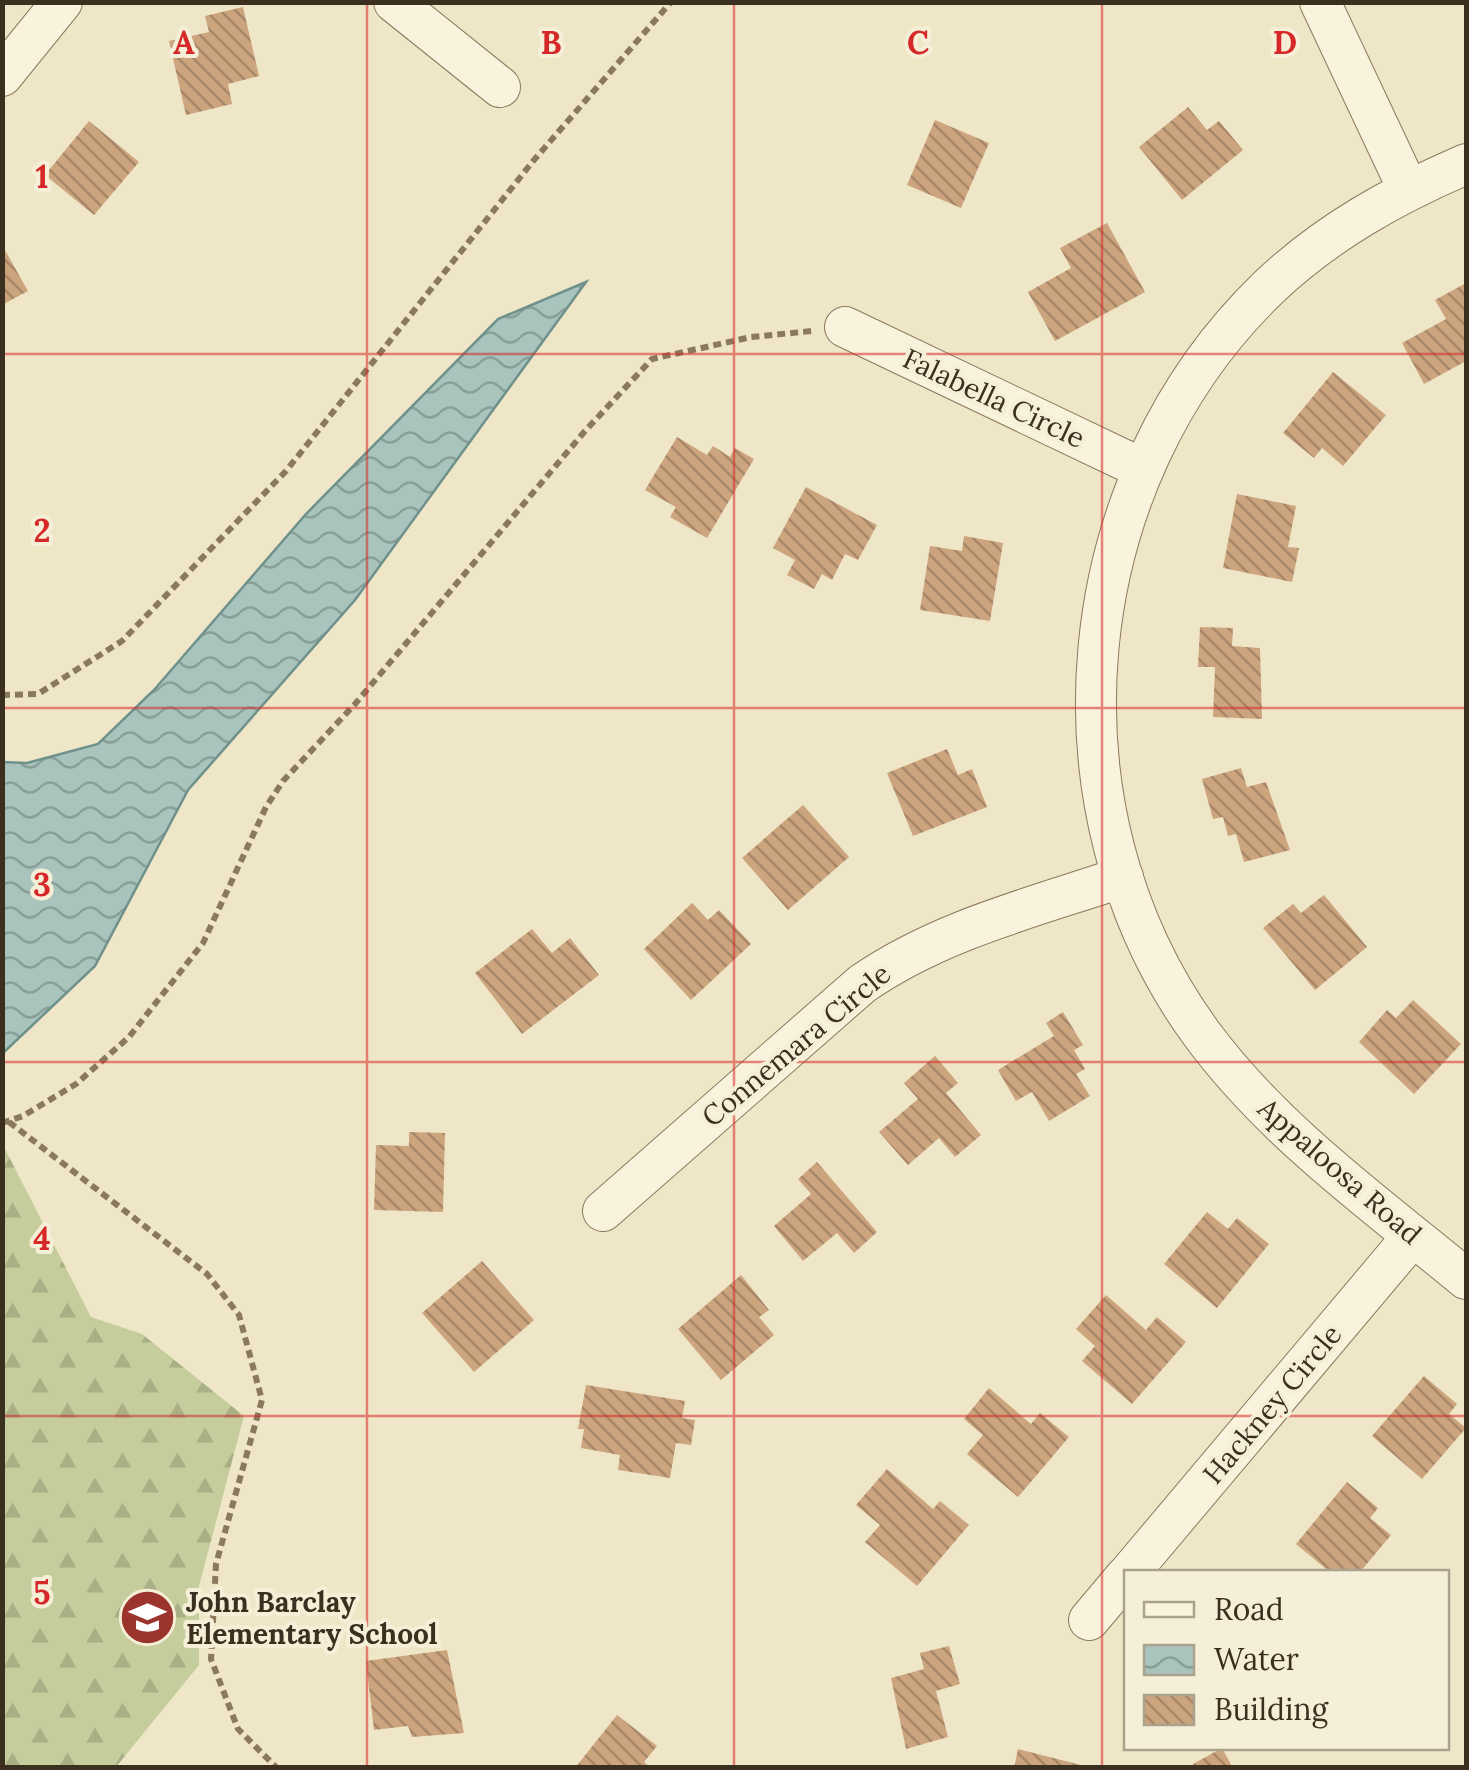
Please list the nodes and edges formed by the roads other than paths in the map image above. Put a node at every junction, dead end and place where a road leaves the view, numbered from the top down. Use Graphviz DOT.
graph roads {
  1 [pos="62,2"];
  2 [pos="394,2"];
  3 [pos="1320,2"];
  4 [pos="2,76"];
  5 [pos="500,86"];
  6 [pos="1466,164"];
  7 [pos="1408,189"];
  8 [pos="845,327"];
  9 [pos="1143,469"];
  10 [pos="1124,877"];
  11 [pos="603,1211"];
  12 [pos="1414,1236"];
  13 [pos="1466,1279"];
  14 [pos="1131,1570"];
  15 [pos="1124,1579"];
  16 [pos="1089,1620"];
  1 -- 4 [label="street"];
  2 -- 5 [label="street"];
  3 -- 7 [label="street"];
  6 -- 7 [label="street, Appaloosa Road"];
  7 -- 9 [label="street, Appaloosa Road"];
  8 -- 9 [label="street, Falabella Circle"];
  9 -- 10 [label="street, Appaloosa Road"];
  10 -- 11 [label="street, Connemara Circle"];
  10 -- 12 [label="street, Appaloosa Road"];
  12 -- 13 [label="street, Appaloosa Road"];
  12 -- 14 [label="street, Hackney Circle"];
  15 -- 16 [label="street, Hackney Circle"];
}
